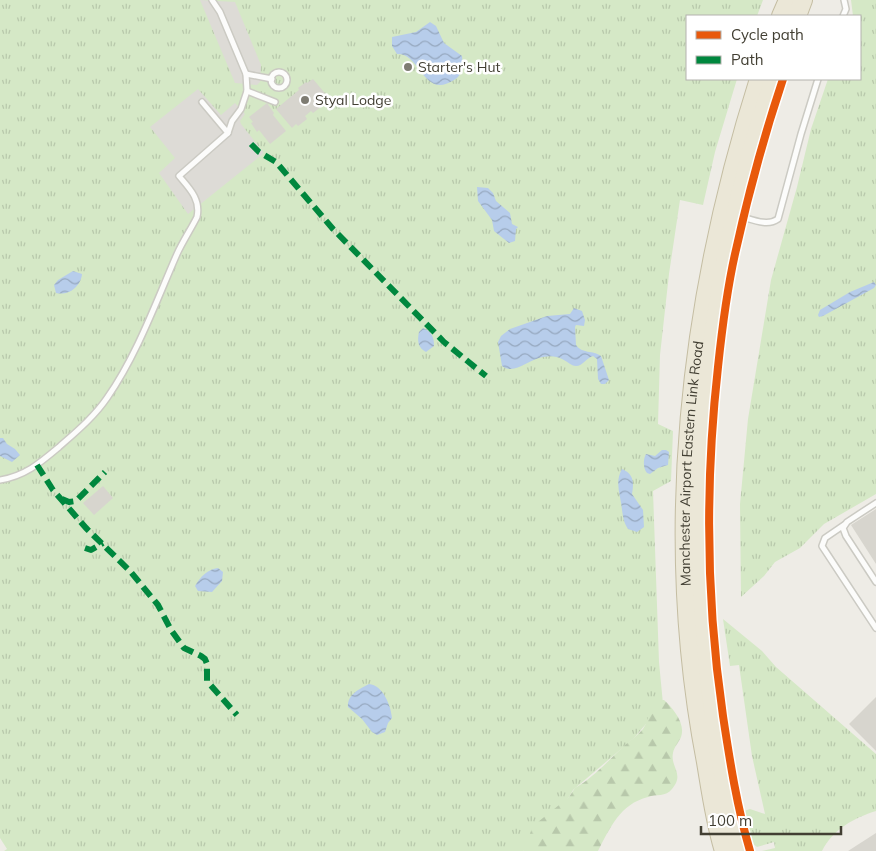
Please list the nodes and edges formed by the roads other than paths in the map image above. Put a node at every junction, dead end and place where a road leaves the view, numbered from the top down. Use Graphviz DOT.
graph roads {
  1 [pos="212,0"];
  2 [pos="788,0"];
  3 [pos="803,0"];
  4 [pos="844,0"];
  5 [pos="781,15"];
  6 [pos="797,15"];
  7 [pos="843,15"];
  8 [pos="246,74"];
  9 [pos="272,79"];
  10 [pos="759,80"];
  11 [pos="774,80"];
  12 [pos="818,80"];
  13 [pos="247,91"];
  14 [pos="202,102"];
  15 [pos="275,102"];
  16 [pos="228,133"];
  17 [pos="736,215"];
  18 [pos="0,480"];
  19 [pos="876,503"];
  20 [pos="844,525"];
  21 [pos="876,582"];
  22 [pos="876,628"];
  23 [pos="724,851"];
  24 [pos="740,851"];
  1 -- 8 [label="lane"];
  2 -- 5 [label="highway"];
  3 -- 6 [label="highway"];
  4 -- 7 [label="lane"];
  8 -- 9 [label="lane"];
  8 -- 13 [label="lane"];
  10 -- 23 [label="highway, Manchester Airport Eastern Link Road"];
  11 -- 17 [label="highway, Manchester Airport Eastern Link Road"];
  12 -- 17 [label="lane"];
  13 -- 15 [label="lane"];
  13 -- 16 [label="lane"];
  14 -- 16 [label="lane"];
  16 -- 18 [label="lane"];
  17 -- 24 [label="highway, Manchester Airport Eastern Link Road"];
  19 -- 20 [label="lane"];
  20 -- 21 [label="lane"];
  20 -- 22 [label="lane"];
}
